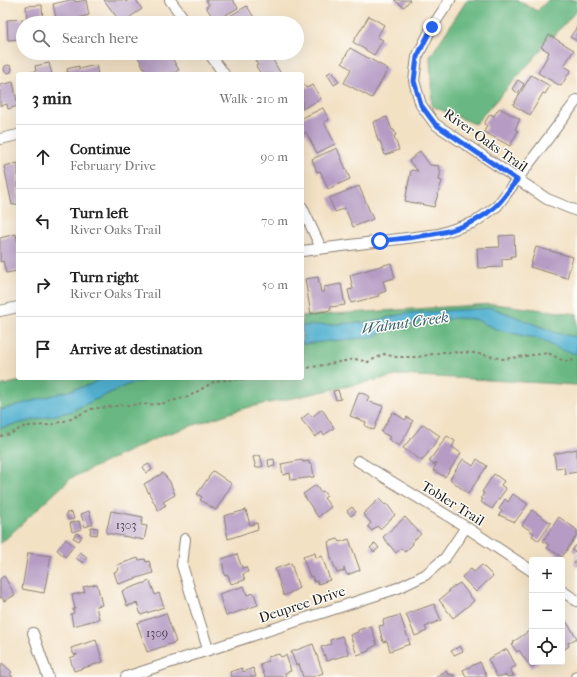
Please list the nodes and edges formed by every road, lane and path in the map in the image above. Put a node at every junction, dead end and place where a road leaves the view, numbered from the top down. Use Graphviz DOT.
graph roads {
  1 [pos="170,0"];
  2 [pos="450,0"];
  3 [pos="182,16"];
  4 [pos="214,60"];
  5 [pos="223,72"];
  6 [pos="577,100"];
  7 [pos="16,135"];
  8 [pos="0,139"];
  9 [pos="517,180"];
  10 [pos="304,211"];
  11 [pos="577,211"];
  12 [pos="321,248"];
  13 [pos="304,251"];
  14 [pos="16,307"];
  15 [pos="0,310"];
  16 [pos="577,360"];
  17 [pos="304,369"];
  18 [pos="227,380"];
  19 [pos="0,436"];
  20 [pos="358,461"];
  21 [pos="466,527"];
  22 [pos="185,539"];
  23 [pos="529,569"];
  24 [pos="565,593"];
  25 [pos="577,601"];
  26 [pos="33,633"];
  27 [pos="208,649"];
  28 [pos="48,677"];
  29 [pos="126,677"];
  1 -- 3 [label="street"];
  2 -- 9 [label="street, River Oaks Trail"];
  4 -- 5 [label="street"];
  6 -- 9 [label="street"];
  7 -- 8 [label="street"];
  9 -- 11 [label="street, River Oaks Trail"];
  9 -- 12 [label="street"];
  10 -- 12 [label="street"];
  12 -- 13 [label="street"];
  14 -- 15 [label="street"];
  16 -- 17 [label="path"];
  18 -- 19 [label="path"];
  20 -- 21 [label="street, Tobler Trail"];
  21 -- 23 [label="street, Tobler Trail"];
  21 -- 27 [label="street, Deupree Drive"];
  22 -- 27 [label="street"];
  24 -- 25 [label="street"];
  26 -- 28 [label="street"];
  27 -- 29 [label="street, Deupree Drive"];
}
